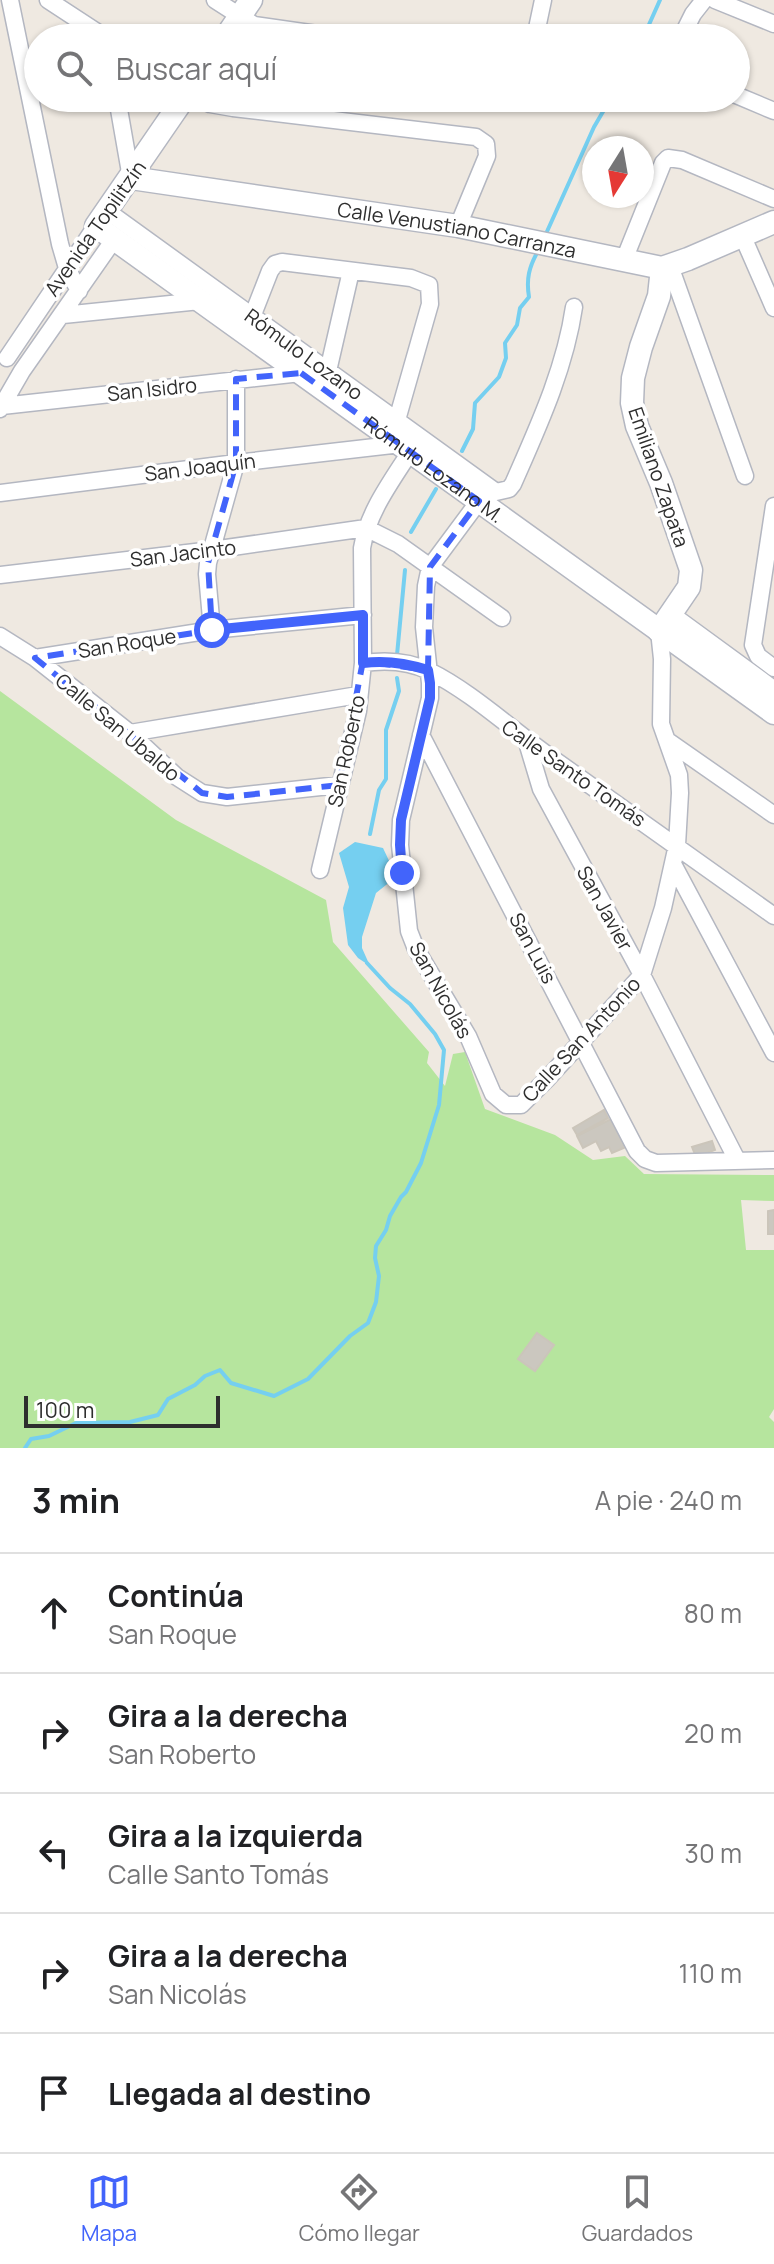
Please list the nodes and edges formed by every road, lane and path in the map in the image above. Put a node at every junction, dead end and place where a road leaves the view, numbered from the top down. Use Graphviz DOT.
graph roads {
  1 [pos="9,0"];
  2 [pos="48,0"];
  3 [pos="215,0"];
  4 [pos="543,0"];
  5 [pos="704,0"];
  6 [pos="715,0"];
  7 [pos="246,9"];
  8 [pos="0,10"];
  9 [pos="85,24"];
  10 [pos="538,24"];
  11 [pos="688,24"];
  12 [pos="774,24"];
  13 [pos="24,69"];
  14 [pos="750,101"];
  15 [pos="774,111"];
  16 [pos="33,112"];
  17 [pos="119,112"];
  18 [pos="175,112"];
  19 [pos="267,112"];
  20 [pos="131,178"];
  21 [pos="774,199"];
  22 [pos="774,222"];
  23 [pos="106,225"];
  24 [pos="458,226"];
  25 [pos="743,237"];
  26 [pos="624,260"];
  27 [pos="666,267"];
  28 [pos="67,268"];
  29 [pos="351,271"];
  30 [pos="79,291"];
  31 [pos="200,301"];
  32 [pos="574,307"];
  33 [pos="774,308"];
  34 [pos="63,315"];
  35 [pos="252,317"];
  36 [pos="3,355"];
  37 [pos="22,371"];
  38 [pos="328,371"];
  39 [pos="301,373"];
  40 [pos="236,379"];
  41 [pos="1,407"];
  42 [pos="397,420"];
  43 [pos="406,448"];
  44 [pos="236,463"];
  45 [pos="745,476"];
  46 [pos="0,493"];
  47 [pos="479,501"];
  48 [pos="774,506"];
  49 [pos="366,528"];
  50 [pos="212,550"];
  51 [pos="430,567"];
  52 [pos="0,575"];
  53 [pos="363,615"];
  54 [pos="502,618"];
  55 [pos="664,624"];
  56 [pos="212,630"];
  57 [pos="0,636"];
  58 [pos="35,658"];
  59 [pos="363,663"];
  60 [pos="774,668"];
  61 [pos="428,670"];
  62 [pos="774,693"];
  63 [pos="358,695"];
  64 [pos="774,713"];
  65 [pos="130,733"];
  66 [pos="421,735"];
  67 [pos="526,739"];
  68 [pos="667,740"];
  69 [pos="339,785"];
  70 [pos="774,815"];
  71 [pos="677,845"];
  72 [pos="673,864"];
  73 [pos="320,870"];
  74 [pos="774,916"];
  75 [pos="642,975"];
  76 [pos="581,1041"];
  77 [pos="774,1053"];
  78 [pos="506,1105"];
  79 [pos="737,1160"];
  80 [pos="774,1160"];
  1 -- 8 [label="street"];
  1 -- 13 [label="street"];
  2 -- 9 [label="street"];
  3 -- 7 [label="street"];
  4 -- 10 [label="street"];
  5 -- 11 [label="street"];
  6 -- 12 [label="street"];
  14 -- 15 [label="street"];
  16 -- 28 [label="street"];
  17 -- 20 [label="street"];
  18 -- 20 [label="street, Avenida Topilitzín"];
  19 -- 24 [label="street"];
  20 -- 23 [label="street, Avenida Topilitzín"];
  20 -- 24 [label="street, Calle Venustiano Carranza"];
  21 -- 26 [label="street"];
  22 -- 25 [label="street"];
  23 -- 28 [label="street, Avenida Topilitzín"];
  23 -- 30 [label="street"];
  23 -- 31 [label="street, Rómulo Lozano M."];
  23 -- 35 [label="street, Rómulo Lozano"];
  24 -- 26 [label="street, Calle Venustiano Carranza"];
  25 -- 27 [label="street"];
  25 -- 33 [label="street"];
  26 -- 27 [label="street, Calle Venustiano Carranza"];
  27 -- 45 [label="street"];
  27 -- 55 [label="street, Emiliano Zapata"];
  28 -- 30 [label="street"];
  28 -- 36 [label="street, Avenida Topilitzín"];
  29 -- 35 [label="street"];
  29 -- 38 [label="street"];
  29 -- 42 [label="street"];
  30 -- 34 [label="street"];
  31 -- 34 [label="street"];
  31 -- 39 [label="street, Rómulo Lozano M."];
  32 -- 42 [label="street, Rómulo Lozano"];
  34 -- 37 [label="street"];
  35 -- 38 [label="street, Rómulo Lozano"];
  36 -- 37 [label="street"];
  37 -- 41 [label="street"];
  38 -- 42 [label="street, Rómulo Lozano"];
  39 -- 40 [label="street, San Isidro"];
  39 -- 43 [label="street, Rómulo Lozano M."];
  40 -- 41 [label="street, San Isidro"];
  40 -- 44 [label="street"];
  43 -- 44 [label="street, San Joaquín"];
  43 -- 47 [label="street, Rómulo Lozano M."];
  43 -- 49 [label="street, San Roberto"];
  44 -- 46 [label="street, San Joaquín"];
  44 -- 50 [label="street"];
  47 -- 51 [label="street, San Nicolás"];
  47 -- 55 [label="street, Rómulo Lozano M."];
  48 -- 60 [label="street"];
  49 -- 50 [label="street, San Jacinto"];
  49 -- 51 [label="street"];
  49 -- 53 [label="street, San Roberto"];
  50 -- 52 [label="street, San Jacinto"];
  50 -- 56 [label="street"];
  51 -- 54 [label="street"];
  51 -- 61 [label="street, San Nicolás"];
  53 -- 56 [label="street, San Roque"];
  53 -- 59 [label="street, San Roberto"];
  55 -- 62 [label="street"];
  55 -- 64 [label="street, Rómulo Lozano M."];
  55 -- 68 [label="street, Calle San Antonio"];
  56 -- 58 [label="street, San Roque"];
  57 -- 58 [label="street, Calle San Ubaldo"];
  58 -- 65 [label="street, Calle San Ubaldo"];
  59 -- 61 [label="street, Calle Santo Tomás"];
  59 -- 63 [label="street, San Roberto"];
  61 -- 66 [label="street, San Nicolás"];
  61 -- 67 [label="street, Calle Santo Tomás"];
  63 -- 65 [label="street"];
  63 -- 69 [label="street, San Roberto"];
  65 -- 69 [label="street, Calle San Ubaldo"];
  66 -- 76 [label="street, San Luis"];
  66 -- 78 [label="street, San Nicolás"];
  67 -- 71 [label="street, Calle Santo Tomás"];
  67 -- 75 [label="street, San Javier"];
  68 -- 70 [label="street"];
  68 -- 71 [label="street, Calle San Antonio"];
  69 -- 73 [label="street, San Roberto"];
  71 -- 72 [label="street, Calle San Antonio"];
  71 -- 74 [label="street, Calle Santo Tomás"];
  72 -- 75 [label="street, Calle San Antonio"];
  72 -- 77 [label="street"];
  75 -- 76 [label="street, Calle San Antonio"];
  75 -- 79 [label="street, San Javier"];
  76 -- 78 [label="street, Calle San Antonio"];
  76 -- 79 [label="street, San Luis"];
  79 -- 80 [label="street"];
}
